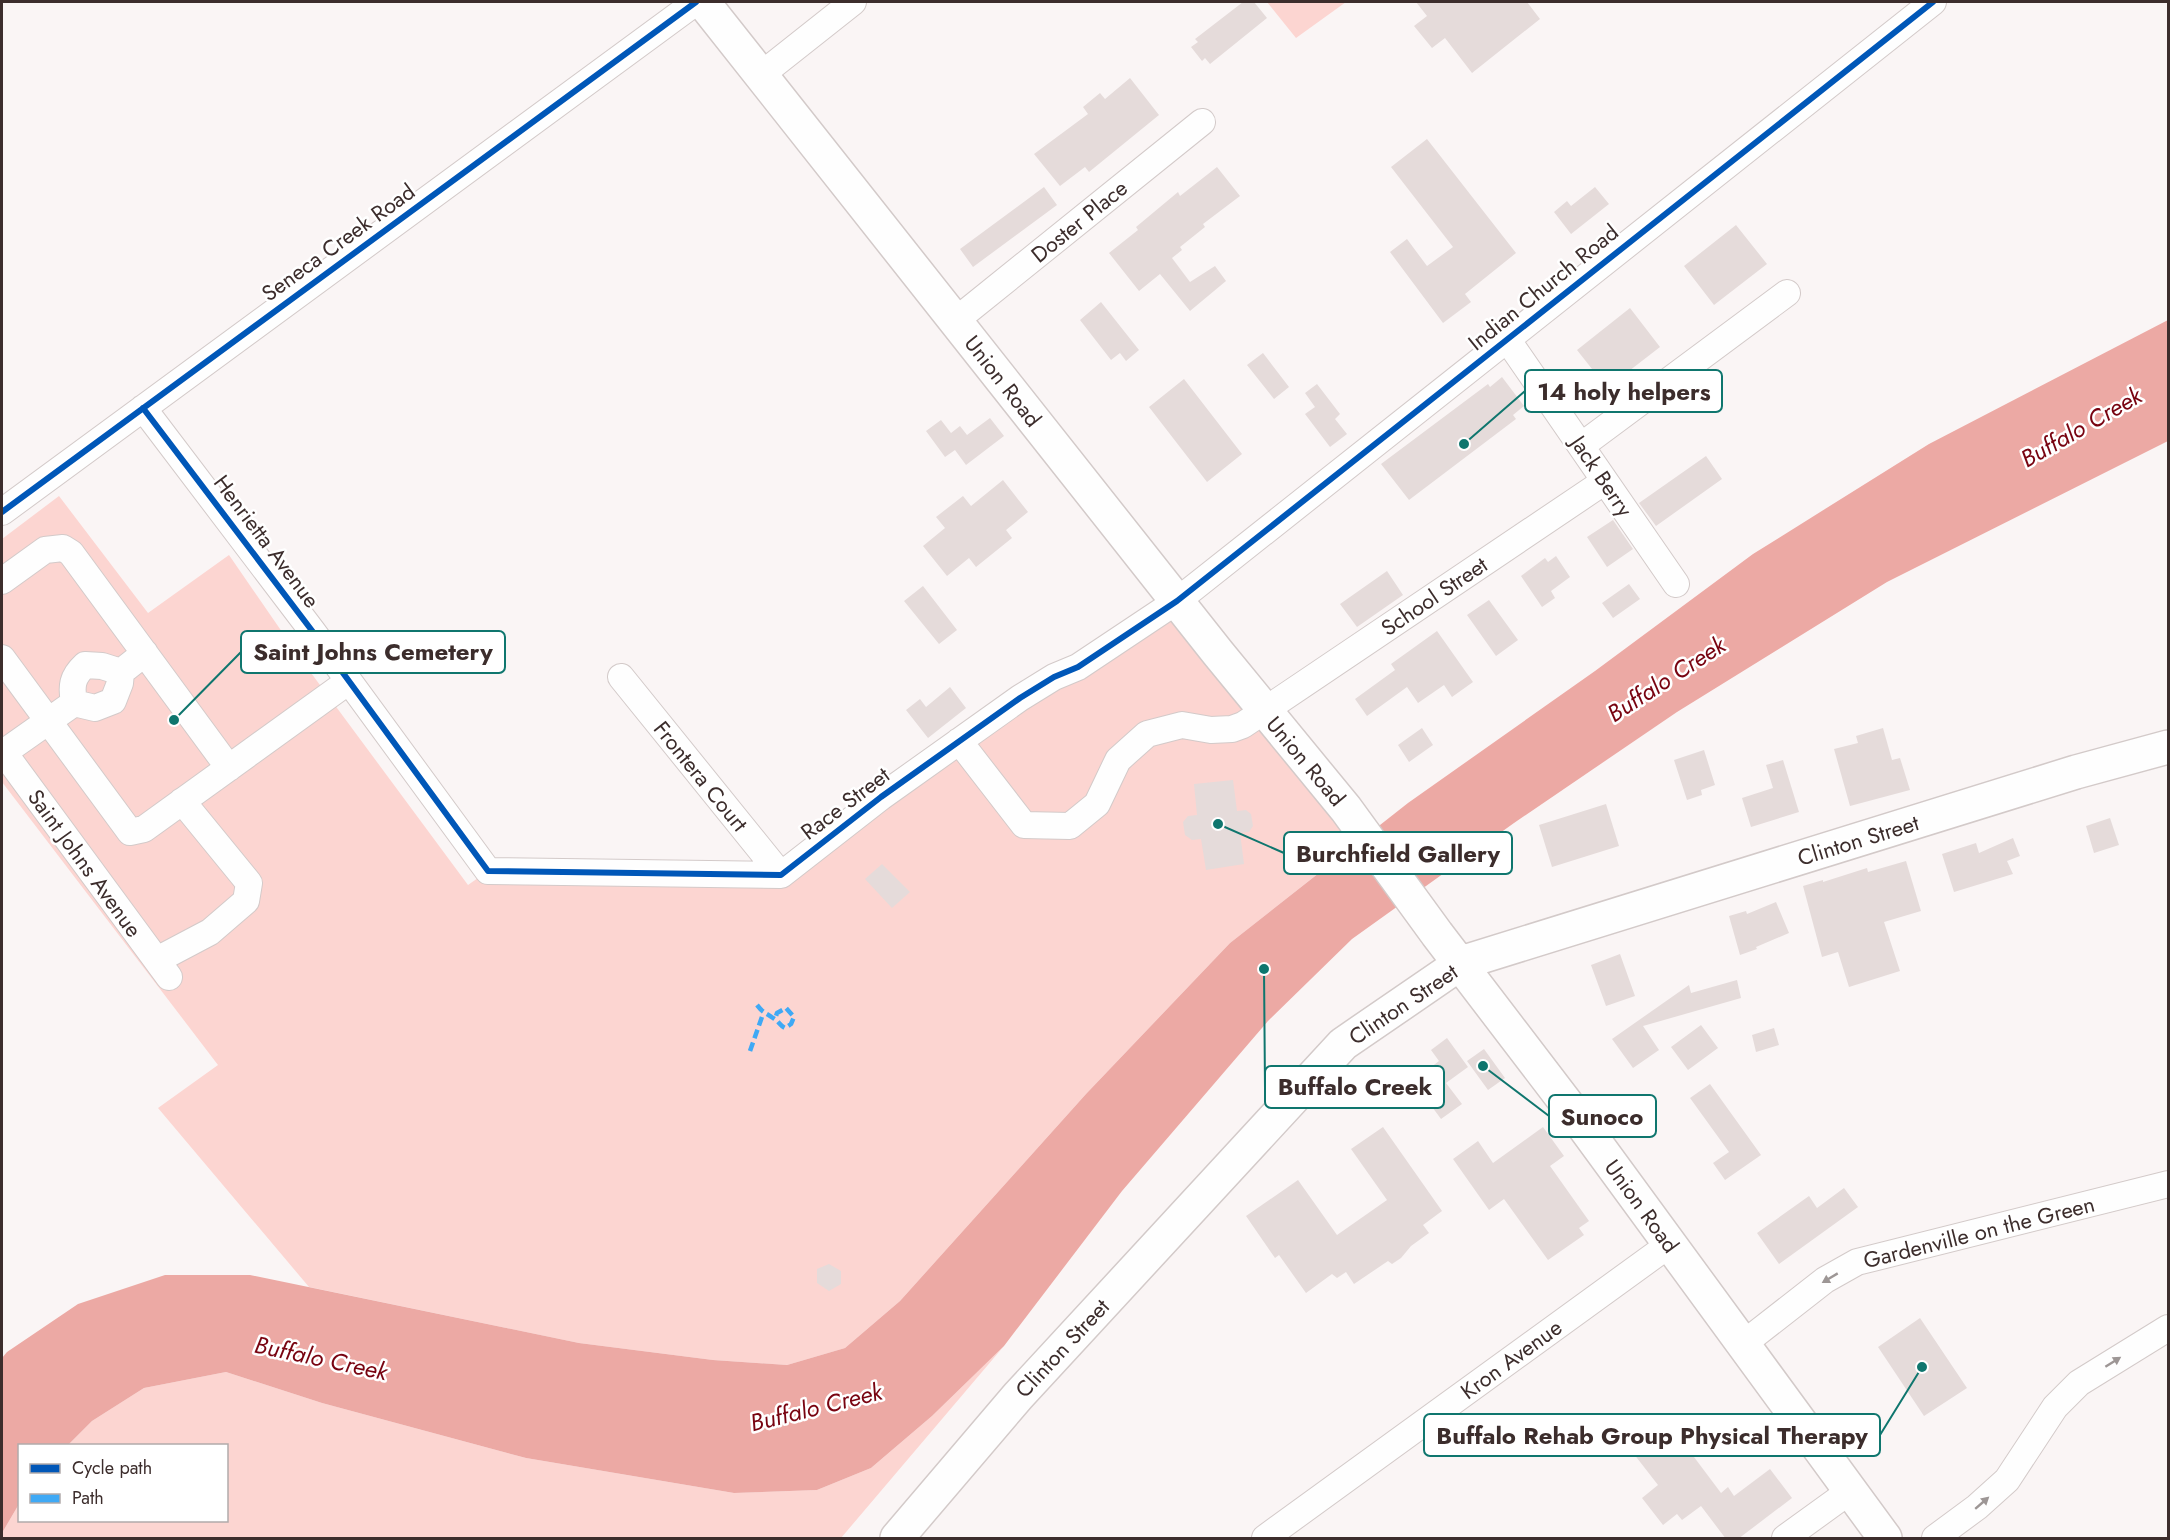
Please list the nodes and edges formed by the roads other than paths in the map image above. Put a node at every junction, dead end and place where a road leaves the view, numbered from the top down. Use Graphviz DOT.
graph roads {
  1 [pos="696,2"];
  2 [pos="703,2"];
  3 [pos="853,2"];
  4 [pos="1933,2"];
  5 [pos="762,74"];
  6 [pos="1202,122"];
  7 [pos="1787,292"];
  8 [pos="955,321"];
  9 [pos="1508,339"];
  10 [pos="143,408"];
  11 [pos="1581,446"];
  12 [pos="1605,481"];
  13 [pos="2,512"];
  14 [pos="2,581"];
  15 [pos="1676,584"];
  16 [pos="1177,601"];
  17 [pos="145,653"];
  18 [pos="2,658"];
  19 [pos="121,672"];
  20 [pos="621,676"];
  21 [pos="349,681"];
  22 [pos="74,703"];
  23 [pos="1264,711"];
  24 [pos="49,722"];
  25 [pos="959,741"];
  26 [pos="2169,747"];
  27 [pos="2,751"];
  28 [pos="229,768"];
  29 [pos="182,801"];
  30 [pos="781,875"];
  31 [pos="1461,963"];
  32 [pos="2169,1184"];
  33 [pos="1670,1244"];
  34 [pos="2169,1328"];
  35 [pos="1743,1344"];
  36 [pos="1850,1491"];
  37 [pos="897,1539"];
  38 [pos="1265,1539"];
  39 [pos="1785,1539"];
  40 [pos="1885,1539"];
  41 [pos="1935,1539"];
  1 -- 10 [label="street, Seneca Creek Road"];
  2 -- 5 [label="main road, Union Road"];
  3 -- 5 [label="street"];
  4 -- 9 [label="street, Indian Church Road"];
  5 -- 8 [label="main road, Union Road"];
  6 -- 8 [label="street, Doster Place"];
  7 -- 11 [label="street"];
  8 -- 16 [label="main road, Union Road"];
  9 -- 11 [label="street, Jack Berry"];
  9 -- 16 [label="street, Indian Church Road"];
  10 -- 13 [label="street, Seneca Creek Road"];
  10 -- 21 [label="street, Henrietta Avenue"];
  11 -- 12 [label="street, Jack Berry"];
  12 -- 15 [label="street, Jack Berry"];
  12 -- 23 [label="street, School Street"];
  14 -- 17 [label="street"];
  16 -- 23 [label="main road, Union Road"];
  16 -- 25 [label="street, Race Street"];
  17 -- 19 [label="street"];
  17 -- 28 [label="street"];
  18 -- 24 [label="street"];
  19 -- 22 [label="street"];
  19 -- 22 [label="street"];
  20 -- 30 [label="street, Frontera Court"];
  21 -- 28 [label="street"];
  21 -- 30 [label="street, Henrietta Avenue"];
  22 -- 24 [label="street"];
  23 -- 25 [label="street, School Street"];
  23 -- 31 [label="main road, Union Road"];
  24 -- 27 [label="street"];
  24 -- 29 [label="street"];
  25 -- 30 [label="street, Race Street"];
  26 -- 31 [label="main road, Clinton Street"];
  27 -- 29 [label="street, Saint Johns Avenue"];
  28 -- 29 [label="street"];
  31 -- 33 [label="main road, Union Road"];
  31 -- 37 [label="main road, Clinton Street"];
  32 -- 35 [label="street, Gardenville on the Green, one-way"];
  33 -- 35 [label="main road, Union Road"];
  33 -- 38 [label="street, Kron Avenue"];
  41 -- 34 [label="street, one-way"];
  35 -- 36 [label="main road, Union Road"];
  36 -- 39 [label="street"];
  36 -- 40 [label="main road, Union Road"];
}
